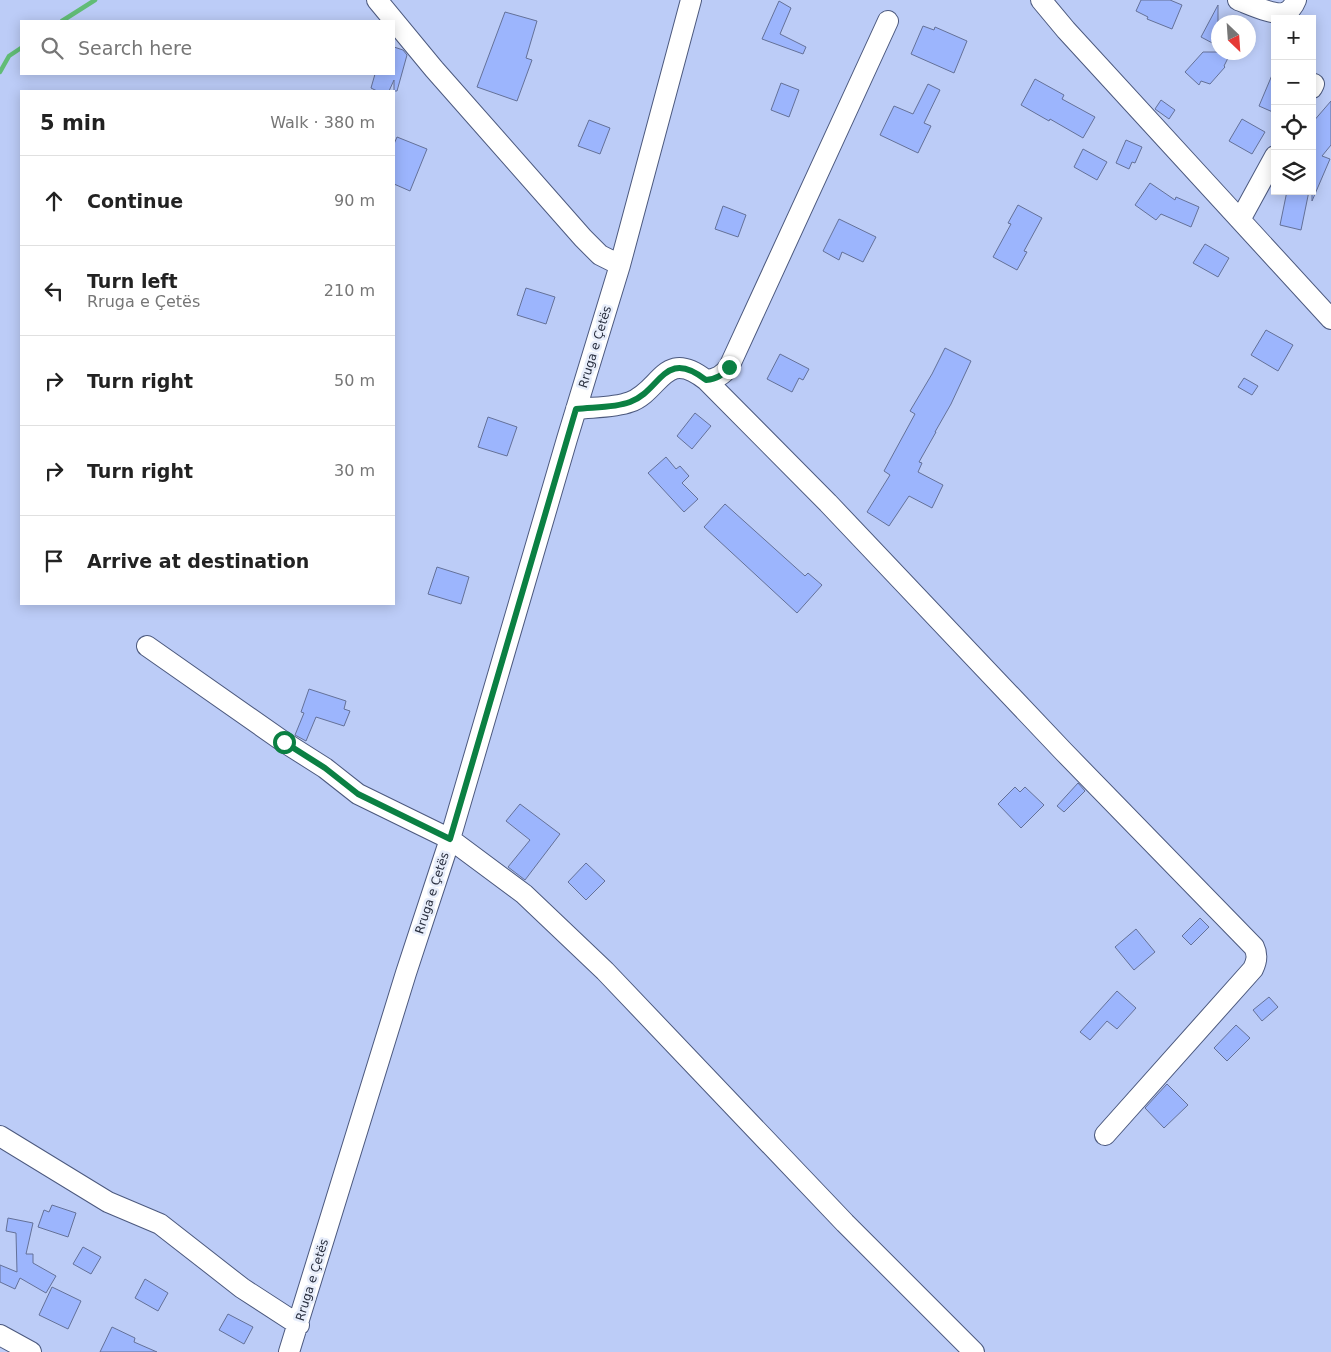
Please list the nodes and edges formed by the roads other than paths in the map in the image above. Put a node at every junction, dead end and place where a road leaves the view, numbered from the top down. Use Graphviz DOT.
graph roads {
  1 [pos="377,0"];
  2 [pos="691,0"];
  3 [pos="1041,0"];
  4 [pos="1238,0"];
  5 [pos="1296,0"];
  6 [pos="394,20"];
  7 [pos="888,21"];
  8 [pos="395,22"];
  9 [pos="1271,163"];
  10 [pos="1240,220"];
  11 [pos="620,265"];
  12 [pos="1331,319"];
  13 [pos="706,380"];
  14 [pos="576,409"];
  15 [pos="147,646"];
  16 [pos="450,839"];
  17 [pos="1105,1135"];
  18 [pos="0,1136"];
  19 [pos="299,1325"];
  20 [pos="0,1335"];
  21 [pos="31,1352"];
  22 [pos="289,1352"];
  23 [pos="974,1352"];
  1 -- 6 [label="street"];
  2 -- 11 [label="street, Rruga e Çetës"];
  3 -- 10 [label="street"];
  4 -- 5 [label="street"];
  7 -- 13 [label="street"];
  8 -- 11 [label="street"];
  9 -- 10 [label="street"];
  10 -- 12 [label="street"];
  11 -- 14 [label="street, Rruga e Çetës"];
  13 -- 14 [label="street"];
  13 -- 17 [label="street"];
  14 -- 16 [label="street, Rruga e Çetës"];
  15 -- 16 [label="street"];
  16 -- 19 [label="street, Rruga e Çetës"];
  16 -- 23 [label="street"];
  18 -- 19 [label="street"];
  19 -- 22 [label="street, Rruga e Çetës"];
  20 -- 21 [label="street"];
}
